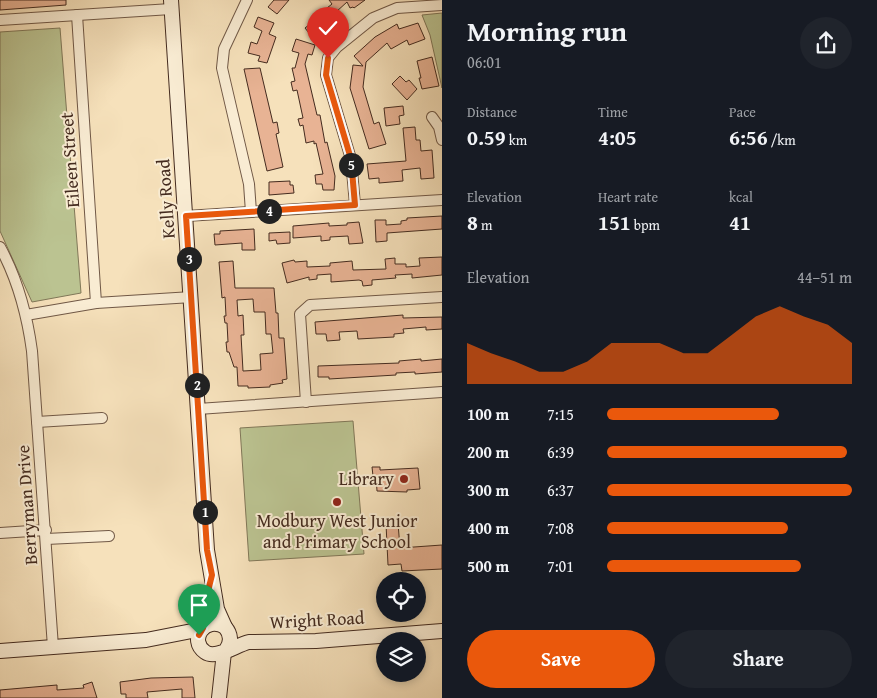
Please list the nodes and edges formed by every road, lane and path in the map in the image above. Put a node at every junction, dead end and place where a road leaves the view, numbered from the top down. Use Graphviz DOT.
graph roads {
  1 [pos="247,0"];
  2 [pos="171,4"];
  3 [pos="442,5"];
  4 [pos="77,15"];
  5 [pos="0,20"];
  6 [pos="432,117"];
  7 [pos="442,140"];
  8 [pos="442,200"];
  9 [pos="355,205"];
  10 [pos="251,212"];
  11 [pos="186,216"];
  12 [pos="0,247"];
  13 [pos="192,297"];
  14 [pos="442,297"];
  15 [pos="96,303"];
  16 [pos="26,315"];
  17 [pos="442,392"];
  18 [pos="306,402"];
  19 [pos="198,409"];
  20 [pos="102,418"];
  21 [pos="37,422"];
  22 [pos="0,533"];
  23 [pos="46,535"];
  24 [pos="109,536"];
  25 [pos="212,575"];
  26 [pos="442,623"];
  27 [pos="203,628"];
  28 [pos="226,628"];
  29 [pos="442,631"];
  30 [pos="146,640"];
  31 [pos="53,647"];
  32 [pos="203,650"];
  33 [pos="0,651"];
  34 [pos="225,651"];
  35 [pos="219,696"];
  1 -- 10 [label="street"];
  2 -- 4 [label="street"];
  2 -- 11 [label="main road, Kelly Road"];
  3 -- 9 [label="street"];
  4 -- 5 [label="street"];
  4 -- 15 [label="street, Eileen Street"];
  6 -- 7 [label="street"];
  8 -- 9 [label="street"];
  9 -- 10 [label="street"];
  10 -- 11 [label="street"];
  11 -- 13 [label="main road, Kelly Road"];
  12 -- 16 [label="street, Berryman Drive"];
  13 -- 15 [label="street"];
  13 -- 19 [label="main road, Kelly Road"];
  14 -- 18 [label="street"];
  15 -- 16 [label="street"];
  16 -- 21 [label="street, Berryman Drive"];
  17 -- 18 [label="street"];
  18 -- 19 [label="street"];
  19 -- 25 [label="main road, Kelly Road"];
  20 -- 21 [label="street"];
  21 -- 23 [label="street, Berryman Drive"];
  22 -- 23 [label="street"];
  23 -- 24 [label="street"];
  23 -- 31 [label="street, Berryman Drive"];
  25 -- 27 [label="main road, Kelly Road"];
  25 -- 28 [label="main road, Kelly Road"];
  26 -- 28 [label="main road, Wright Road"];
  27 -- 28 [label="main road"];
  27 -- 30 [label="main road"];
  27 -- 32 [label="main road"];
  28 -- 34 [label="main road"];
  29 -- 34 [label="main road, Wright Road"];
  30 -- 31 [label="main road"];
  30 -- 32 [label="main road"];
  31 -- 33 [label="main road"];
  32 -- 34 [label="main road"];
  32 -- 35 [label="main road"];
  34 -- 35 [label="main road"];
}
